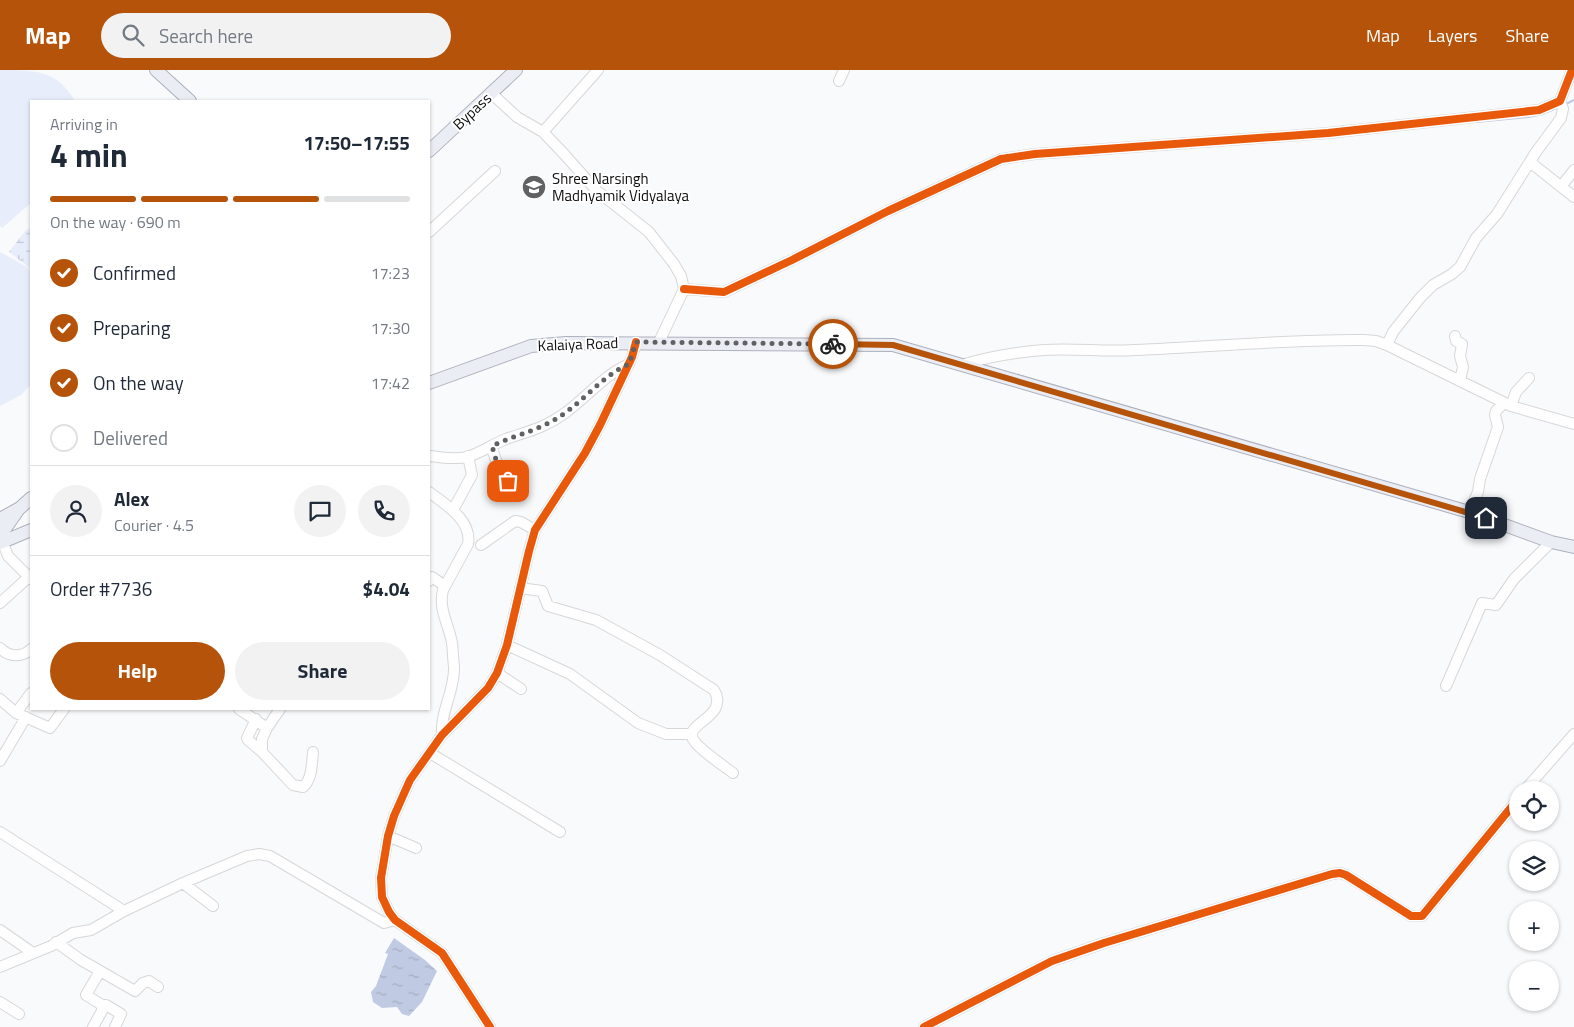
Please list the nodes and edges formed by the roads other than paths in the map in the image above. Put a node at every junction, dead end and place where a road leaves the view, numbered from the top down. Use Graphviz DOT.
graph roads {
  1 [pos="156,70"];
  2 [pos="516,70"];
  3 [pos="598,70"];
  4 [pos="844,70"];
  5 [pos="1572,70"];
  6 [pos="839,81"];
  7 [pos="491,93"];
  8 [pos="189,100"];
  9 [pos="1561,105"];
  10 [pos="542,132"];
  11 [pos="430,150"];
  12 [pos="1530,162"];
  13 [pos="1574,170"];
  14 [pos="495,171"];
  15 [pos="1560,186"];
  16 [pos="1574,197"];
  17 [pos="430,231"];
  18 [pos="684,289"];
  19 [pos="1455,336"];
  20 [pos="636,342"];
  21 [pos="659,342"];
  22 [pos="1386,346"];
  23 [pos="629,364"];
  24 [pos="961,365"];
  25 [pos="1529,378"];
  26 [pos="1460,381"];
  27 [pos="430,383"];
  28 [pos="1508,404"];
  29 [pos="1574,424"];
  30 [pos="492,446"];
  31 [pos="430,456"];
  32 [pos="468,456"];
  33 [pos="501,492"];
  34 [pos="430,493"];
  35 [pos="30,499"];
  36 [pos="453,510"];
  37 [pos="1469,512"];
  38 [pos="30,530"];
  39 [pos="535,530"];
  40 [pos="1,533"];
  41 [pos="1551,542"];
  42 [pos="481,545"];
  43 [pos="1574,547"];
  44 [pos="30,576"];
  45 [pos="30,578"];
  46 [pos="430,580"];
  47 [pos="445,586"];
  48 [pos="520,588"];
  49 [pos="0,603"];
  50 [pos="507,645"];
  51 [pos="0,648"];
  52 [pos="30,650"];
  53 [pos="497,673"];
  54 [pos="1446,686"];
  55 [pos="521,689"];
  56 [pos="30,694"];
  57 [pos="0,699"];
  58 [pos="63,710"];
  59 [pos="241,710"];
  60 [pos="279,710"];
  61 [pos="16,713"];
  62 [pos="26,717"];
  63 [pos="256,720"];
  64 [pos="267,728"];
  65 [pos="692,734"];
  66 [pos="1574,734"];
  67 [pos="442,736"];
  68 [pos="262,752"];
  69 [pos="313,752"];
  70 [pos="430,753"];
  71 [pos="0,761"];
  72 [pos="733,773"];
  73 [pos="1533,781"];
  74 [pos="1509,810"];
  75 [pos="0,832"];
  76 [pos="560,832"];
  77 [pos="388,836"];
  78 [pos="416,848"];
  79 [pos="183,883"];
  80 [pos="213,906"];
  81 [pos="124,911"];
  82 [pos="395,920"];
  83 [pos="0,930"];
  84 [pos="56,942"];
  85 [pos="33,953"];
  86 [pos="0,967"];
  87 [pos="100,971"];
  88 [pos="158,987"];
  89 [pos="0,1002"];
  90 [pos="102,1005"];
  91 [pos="19,1014"];
  92 [pos="93,1027"];
  93 [pos="115,1027"];
  94 [pos="490,1027"];
  95 [pos="924,1027"];
  1 -- 8 [label="main road"];
  2 -- 7 [label="main road, Bypass"];
  3 -- 10 [label="street"];
  4 -- 6 [label="street"];
  5 -- 9 [label="street"];
  7 -- 10 [label="street"];
  7 -- 11 [label="main road, Bypass"];
  9 -- 12 [label="street"];
  9 -- 18 [label="street"];
  10 -- 18 [label="street"];
  12 -- 15 [label="street"];
  12 -- 22 [label="street"];
  13 -- 15 [label="street"];
  14 -- 17 [label="street"];
  15 -- 16 [label="street"];
  18 -- 21 [label="street"];
  19 -- 26 [label="street"];
  20 -- 21 [label="main road, Kalaiya Road"];
  20 -- 23 [label="street"];
  20 -- 27 [label="main road, Kalaiya Road"];
  21 -- 24 [label="main road, Kalaiya Road"];
  22 -- 24 [label="street"];
  22 -- 26 [label="street"];
  23 -- 30 [label="street"];
  23 -- 39 [label="street"];
  24 -- 37 [label="main road, Kalaiya Road"];
  25 -- 28 [label="street"];
  26 -- 28 [label="street"];
  28 -- 29 [label="street"];
  28 -- 37 [label="street"];
  30 -- 32 [label="street"];
  30 -- 33 [label="street"];
  31 -- 32 [label="street"];
  32 -- 36 [label="street"];
  34 -- 36 [label="street"];
  35 -- 40 [label="main road"];
  36 -- 47 [label="street"];
  37 -- 41 [label="main road, Kalaiya Road"];
  38 -- 40 [label="main road"];
  39 -- 42 [label="street"];
  39 -- 48 [label="street"];
  40 -- 44 [label="street"];
  41 -- 43 [label="main road, Kalaiya Road"];
  41 -- 54 [label="street"];
  45 -- 49 [label="street"];
  46 -- 47 [label="street"];
  47 -- 67 [label="street"];
  48 -- 50 [label="street"];
  48 -- 65 [label="street"];
  50 -- 53 [label="street"];
  50 -- 65 [label="street"];
  51 -- 52 [label="street"];
  53 -- 55 [label="street"];
  53 -- 67 [label="street"];
  56 -- 61 [label="street"];
  57 -- 61 [label="street"];
  58 -- 62 [label="street"];
  59 -- 63 [label="street"];
  60 -- 64 [label="street"];
  61 -- 62 [label="street"];
  62 -- 71 [label="street"];
  63 -- 64 [label="street"];
  63 -- 68 [label="street"];
  64 -- 68 [label="street"];
  65 -- 72 [label="street"];
  66 -- 73 [label="street"];
  67 -- 70 [label="street"];
  68 -- 69 [label="street"];
  70 -- 76 [label="street"];
  70 -- 77 [label="street"];
  74 -- 95 [label="street"];
  75 -- 81 [label="street"];
  77 -- 78 [label="street"];
  77 -- 82 [label="street"];
  79 -- 80 [label="street"];
  79 -- 81 [label="street"];
  79 -- 82 [label="street"];
  81 -- 84 [label="street"];
  82 -- 94 [label="street"];
  83 -- 85 [label="street"];
  84 -- 85 [label="street"];
  84 -- 87 [label="street"];
  85 -- 86 [label="street"];
  87 -- 88 [label="street"];
  87 -- 90 [label="street"];
  89 -- 91 [label="street"];
  90 -- 92 [label="street"];
  90 -- 93 [label="street"];
}
